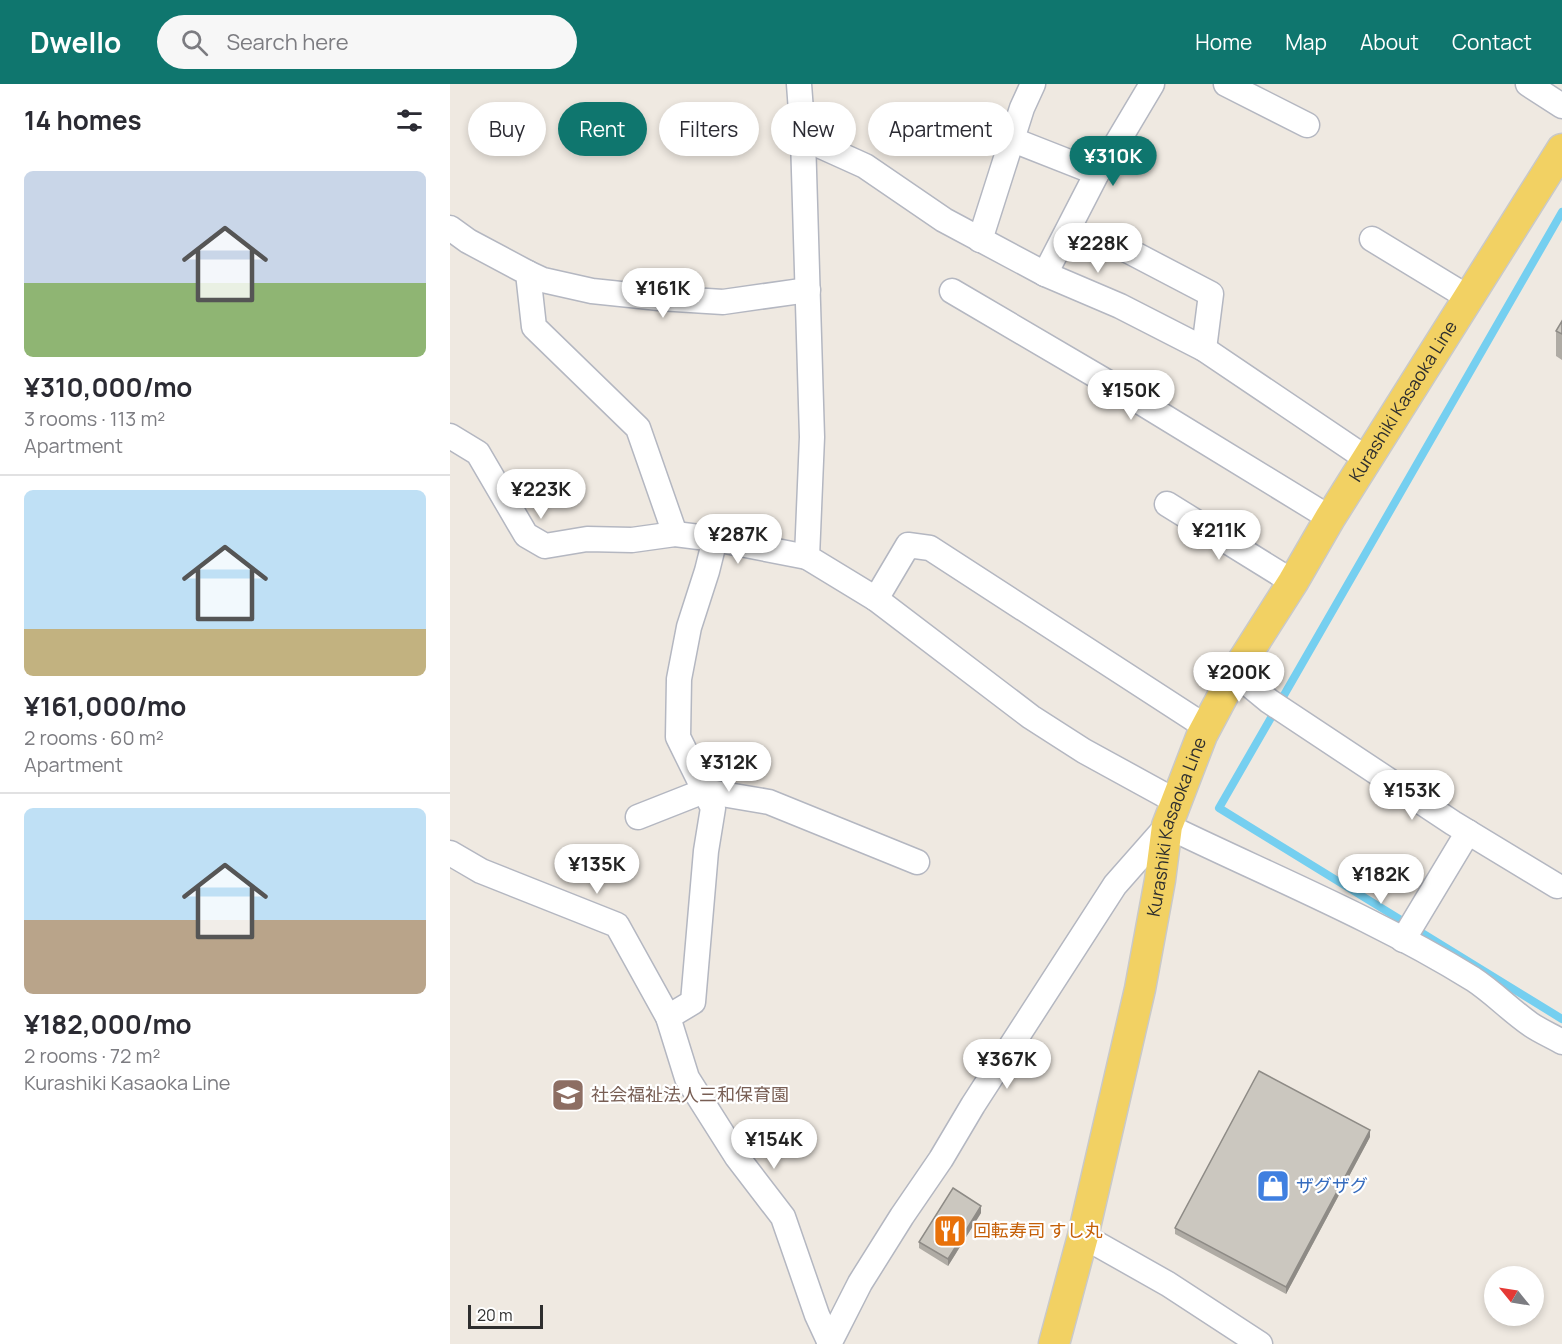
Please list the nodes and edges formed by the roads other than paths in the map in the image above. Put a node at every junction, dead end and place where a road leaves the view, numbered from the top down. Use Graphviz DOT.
graph roads {
  1 [pos="799,84"];
  2 [pos="1033,84"];
  3 [pos="1152,84"];
  4 [pos="1227,84"];
  5 [pos="1528,84"];
  6 [pos="800,102"];
  7 [pos="1562,106"];
  8 [pos="1307,125"];
  9 [pos="1014,136"];
  10 [pos="1014,140"];
  11 [pos="1562,149"];
  12 [pos="804,156"];
  13 [pos="843,156"];
  14 [pos="1008,156"];
  15 [pos="1096,173"];
  16 [pos="450,228"];
  17 [pos="1372,239"];
  18 [pos="980,240"];
  19 [pos="1125,249"];
  20 [pos="528,273"];
  21 [pos="1045,274"];
  22 [pos="808,290"];
  23 [pos="952,291"];
  24 [pos="1469,298"];
  25 [pos="1204,349"];
  26 [pos="450,436"];
  27 [pos="1367,459"];
  28 [pos="1167,504"];
  29 [pos="1330,518"];
  30 [pos="675,534"];
  31 [pos="715,539"];
  32 [pos="807,557"];
  33 [pos="1293,582"];
  34 [pos="876,599"];
  35 [pos="1235,674"];
  36 [pos="1206,727"];
  37 [pos="704,791"];
  38 [pos="1172,814"];
  39 [pos="638,817"];
  40 [pos="1468,832"];
  41 [pos="450,853"];
  42 [pos="917,862"];
  43 [pos="1557,886"];
  44 [pos="1404,938"];
  45 [pos="668,1017"];
  46 [pos="1562,1042"];
  47 [pos="1083,1236"];
  48 [pos="829,1344"];
  49 [pos="1054,1344"];
  50 [pos="1260,1344"];
  1 -- 6 [label="street"];
  2 -- 9 [label="street"];
  3 -- 15 [label="street"];
  4 -- 8 [label="street"];
  5 -- 7 [label="street"];
  10 -- 15 [label="street"];
  11 -- 24 [label="main road, Kurashiki Kasaoka Line"];
  12 -- 22 [label="street"];
  13 -- 18 [label="street"];
  14 -- 18 [label="street"];
  15 -- 21 [label="street"];
  16 -- 20 [label="street"];
  17 -- 24 [label="street"];
  18 -- 21 [label="street"];
  19 -- 25 [label="street"];
  20 -- 22 [label="street"];
  20 -- 30 [label="street"];
  21 -- 25 [label="street"];
  22 -- 32 [label="street"];
  23 -- 29 [label="street"];
  24 -- 27 [label="main road, Kurashiki Kasaoka Line"];
  25 -- 27 [label="street"];
  26 -- 30 [label="street"];
  27 -- 29 [label="main road, Kurashiki Kasaoka Line"];
  28 -- 33 [label="street"];
  29 -- 33 [label="main road, Kurashiki Kasaoka Line"];
  30 -- 31 [label="street"];
  31 -- 32 [label="street"];
  31 -- 37 [label="street"];
  32 -- 34 [label="street"];
  33 -- 35 [label="main road, Kurashiki Kasaoka Line"];
  34 -- 36 [label="street"];
  34 -- 38 [label="street"];
  35 -- 36 [label="main road, Kurashiki Kasaoka Line"];
  35 -- 40 [label="street"];
  36 -- 38 [label="main road, Kurashiki Kasaoka Line"];
  37 -- 39 [label="street"];
  37 -- 42 [label="street"];
  37 -- 45 [label="street"];
  38 -- 44 [label="street"];
  38 -- 47 [label="main road, Kurashiki Kasaoka Line"];
  38 -- 48 [label="street"];
  40 -- 43 [label="street"];
  40 -- 44 [label="street"];
  41 -- 45 [label="street"];
  44 -- 46 [label="street"];
  45 -- 48 [label="street"];
  47 -- 49 [label="main road, Kurashiki Kasaoka Line"];
  47 -- 50 [label="street"];
}
